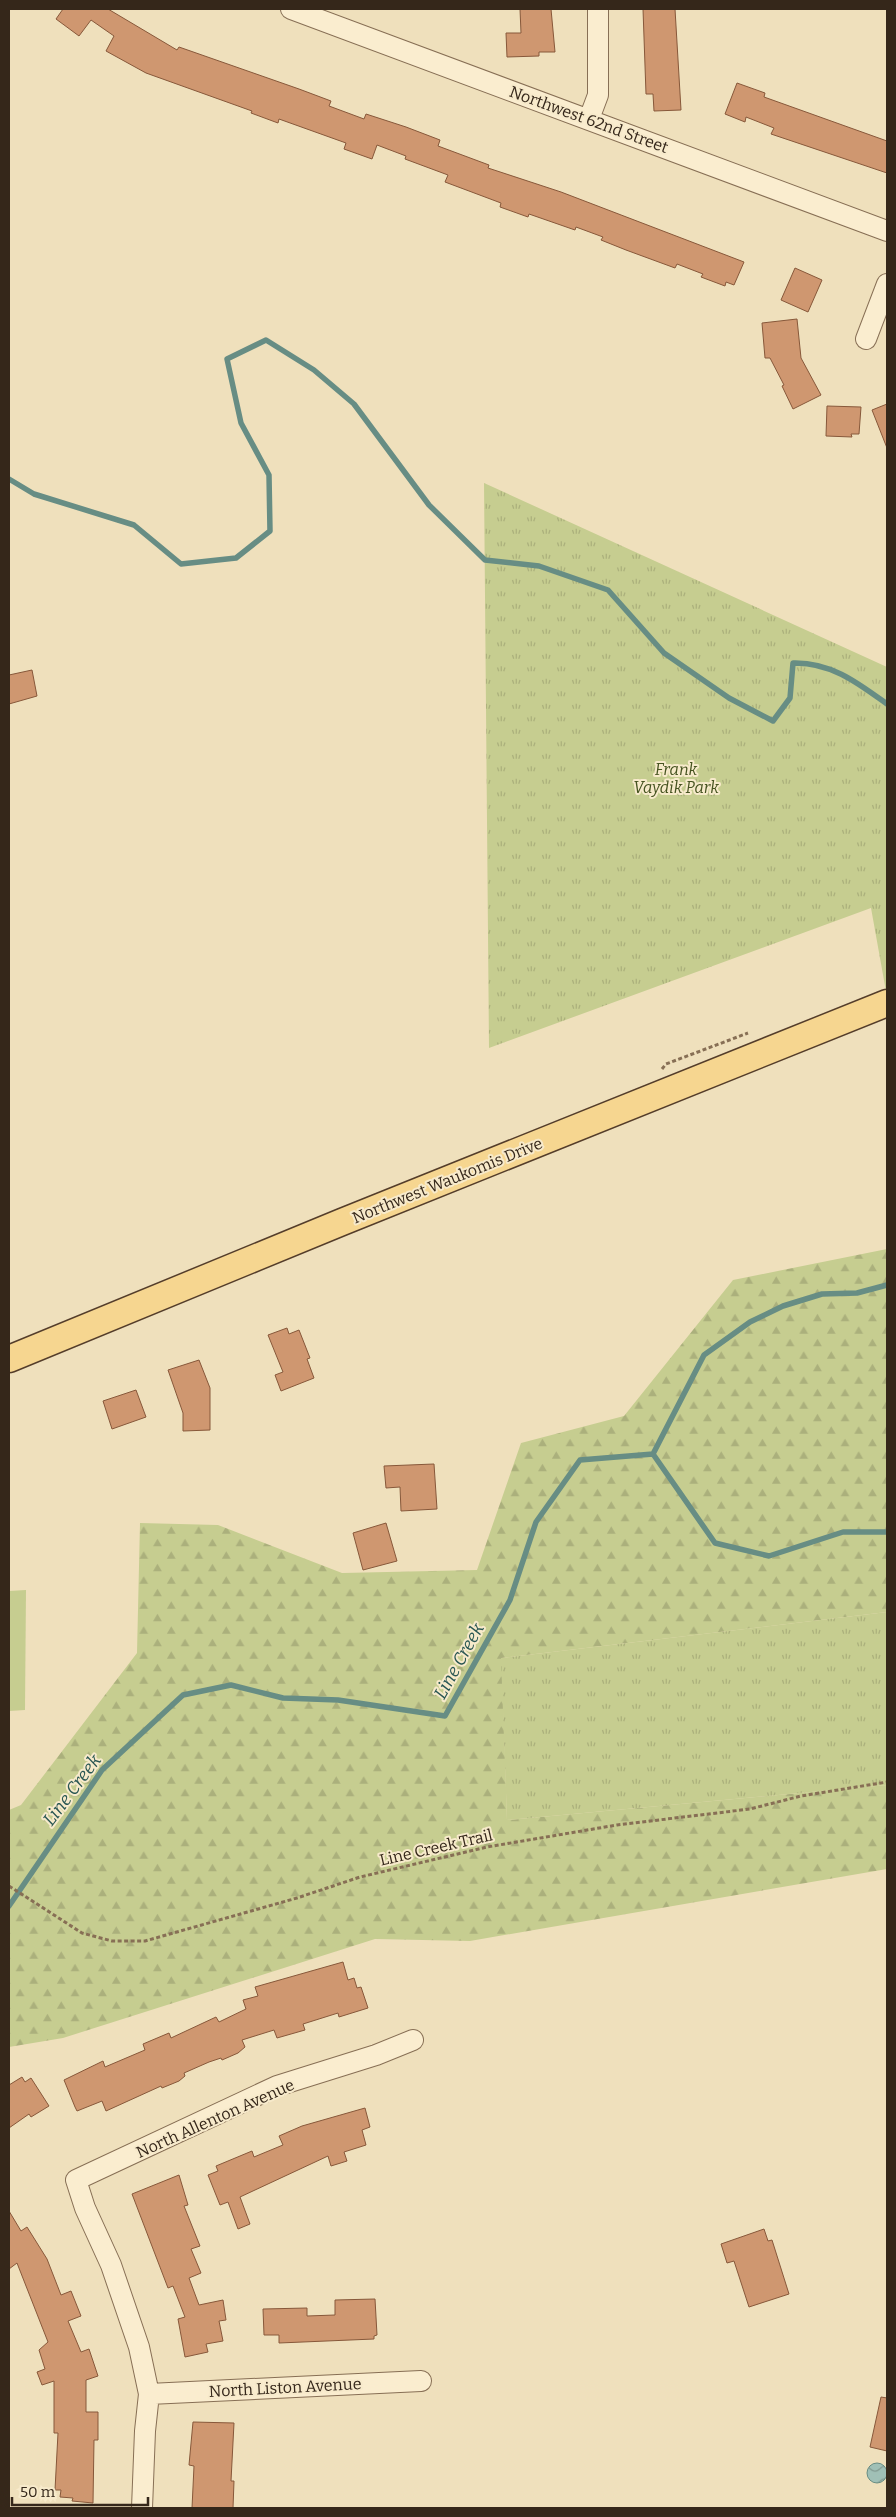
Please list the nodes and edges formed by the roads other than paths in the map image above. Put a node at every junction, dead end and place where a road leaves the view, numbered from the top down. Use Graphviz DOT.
graph roads {
  1 [pos="290,9"];
  2 [pos="598,9"];
  3 [pos="589,119"];
  4 [pos="887,231"];
  5 [pos="887,284"];
  6 [pos="866,339"];
  7 [pos="887,1003"];
  8 [pos="9,1359"];
  9 [pos="413,2040"];
  10 [pos="421,2381"];
  11 [pos="149,2394"];
  12 [pos="142,2508"];
  1 -- 3 [label="street, Northwest 62nd Street"];
  2 -- 3 [label="street"];
  3 -- 4 [label="street, Northwest 62nd Street"];
  5 -- 6 [label="street"];
  7 -- 8 [label="main road, Northwest Waukomis Drive"];
  9 -- 11 [label="street, North Allenton Avenue"];
  10 -- 11 [label="street, North Liston Avenue"];
  11 -- 12 [label="street"];
}
